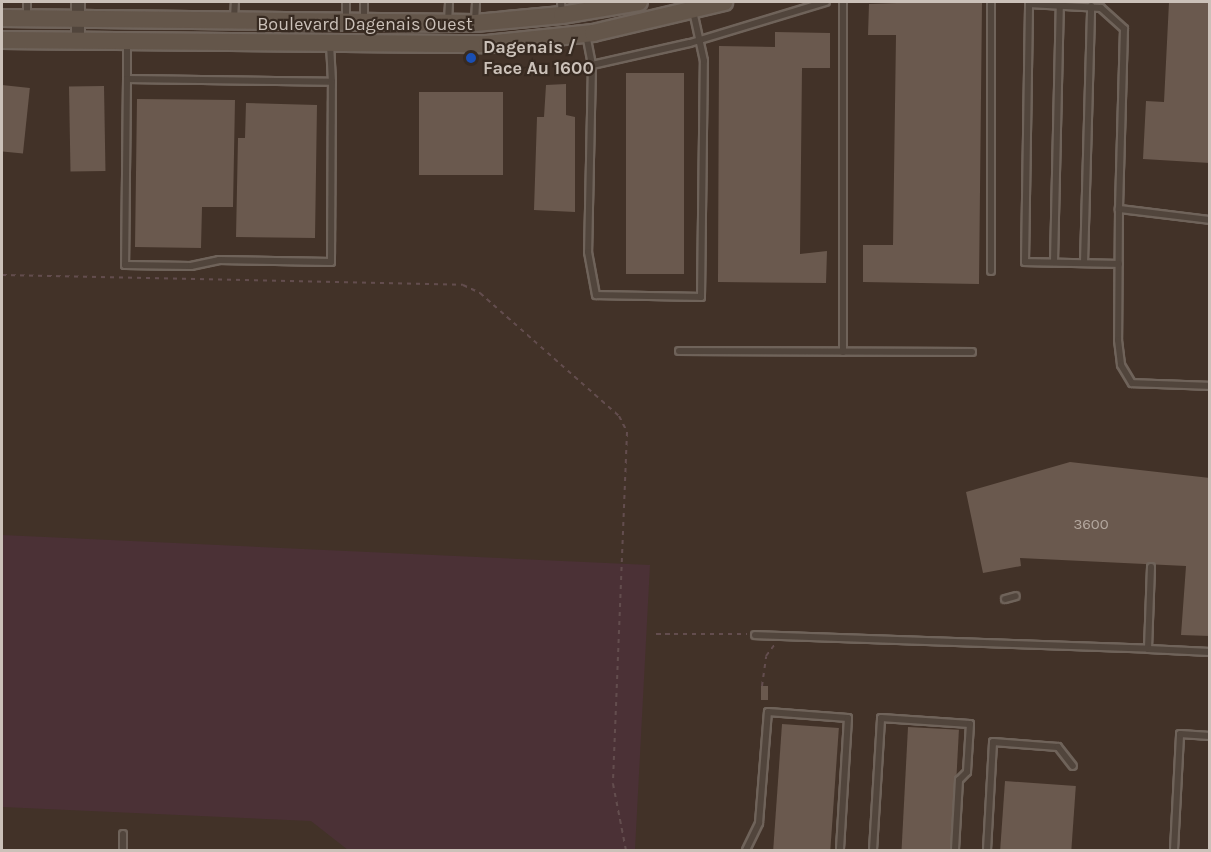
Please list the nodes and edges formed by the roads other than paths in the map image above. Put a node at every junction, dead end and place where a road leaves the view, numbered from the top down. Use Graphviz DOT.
graph roads {
  1 [pos="78,2"];
  2 [pos="236,2"];
  3 [pos="346,2"];
  4 [pos="364,2"];
  5 [pos="448,2"];
  6 [pos="476,2"];
  7 [pos="639,2"];
  8 [pos="724,2"];
  9 [pos="826,2"];
  10 [pos="843,2"];
  11 [pos="991,2"];
  12 [pos="1060,5"];
  13 [pos="1091,6"];
  14 [pos="570,8"];
  15 [pos="27,10"];
  16 [pos="693,11"];
  17 [pos="2,18"];
  18 [pos="78,19"];
  19 [pos="234,21"];
  20 [pos="346,22"];
  21 [pos="364,22"];
  22 [pos="475,22"];
  23 [pos="448,23"];
  24 [pos="586,34"];
  25 [pos="701,39"];
  26 [pos="2,40"];
  27 [pos="78,41"];
  28 [pos="127,42"];
  29 [pos="330,44"];
  30 [pos="592,65"];
  31 [pos="127,79"];
  32 [pos="332,82"];
  33 [pos="1119,209"];
  34 [pos="1209,220"];
  35 [pos="1054,262"];
  36 [pos="1084,263"];
  37 [pos="1119,264"];
  38 [pos="991,271"];
  39 [pos="679,351"];
  40 [pos="843,352"];
  41 [pos="972,352"];
  42 [pos="1209,386"];
  43 [pos="1151,567"];
  44 [pos="1016,596"];
  45 [pos="1005,599"];
  46 [pos="755,635"];
  47 [pos="1148,649"];
  48 [pos="1209,652"];
  49 [pos="1209,736"];
  50 [pos="1073,766"];
  51 [pos="123,834"];
  52 [pos="123,850"];
  53 [pos="746,850"];
  54 [pos="840,850"];
  55 [pos="873,850"];
  56 [pos="955,850"];
  57 [pos="987,850"];
  58 [pos="1174,850"];
  1 -- 18 [label="street"];
  2 -- 19 [label="lane"];
  3 -- 20 [label="lane"];
  4 -- 21 [label="lane"];
  5 -- 23 [label="lane"];
  6 -- 22 [label="lane"];
  7 -- 14 [label="main road, Boulevard Dagenais Ouest"];
  8 -- 16 [label="main road, Boulevard Dagenais Ouest"];
  9 -- 25 [label="lane"];
  10 -- 40 [label="lane"];
  11 -- 38 [label="lane"];
  12 -- 13 [label="lane"];
  12 -- 35 [label="lane"];
  12 -- 35 [label="lane"];
  13 -- 33 [label="lane"];
  13 -- 36 [label="lane"];
  14 -- 22 [label="main road, Boulevard Dagenais Ouest"];
  15 -- 17 [label="main road, Boulevard Dagenais Ouest"];
  15 -- 18 [label="main road, Boulevard Dagenais Ouest"];
  16 -- 24 [label="main road, Boulevard Dagenais Ouest"];
  16 -- 25 [label="lane"];
  18 -- 19 [label="main road, Boulevard Dagenais Ouest"];
  18 -- 27 [label="street"];
  19 -- 20 [label="main road, Boulevard Dagenais Ouest"];
  20 -- 21 [label="main road, Boulevard Dagenais Ouest"];
  21 -- 23 [label="main road, Boulevard Dagenais Ouest"];
  22 -- 23 [label="main road, Boulevard Dagenais Ouest"];
  24 -- 29 [label="main road, Boulevard Dagenais Ouest"];
  24 -- 30 [label="lane"];
  25 -- 30 [label="lane"];
  25 -- 30 [label="lane"];
  26 -- 27 [label="main road, Boulevard Dagenais Ouest"];
  27 -- 28 [label="main road, Boulevard Dagenais Ouest"];
  28 -- 29 [label="main road, Boulevard Dagenais Ouest"];
  28 -- 31 [label="lane"];
  29 -- 32 [label="lane"];
  31 -- 32 [label="lane"];
  31 -- 32 [label="lane"];
  33 -- 34 [label="lane"];
  33 -- 37 [label="lane"];
  35 -- 36 [label="lane"];
  36 -- 37 [label="lane"];
  37 -- 42 [label="lane"];
  39 -- 40 [label="lane"];
  40 -- 41 [label="lane"];
  43 -- 47 [label="lane"];
  44 -- 45 [label="lane"];
  46 -- 47 [label="lane"];
  47 -- 48 [label="lane"];
  49 -- 58 [label="lane"];
  50 -- 57 [label="lane"];
  51 -- 52 [label="lane"];
  53 -- 54 [label="lane"];
  55 -- 56 [label="lane"];
}
